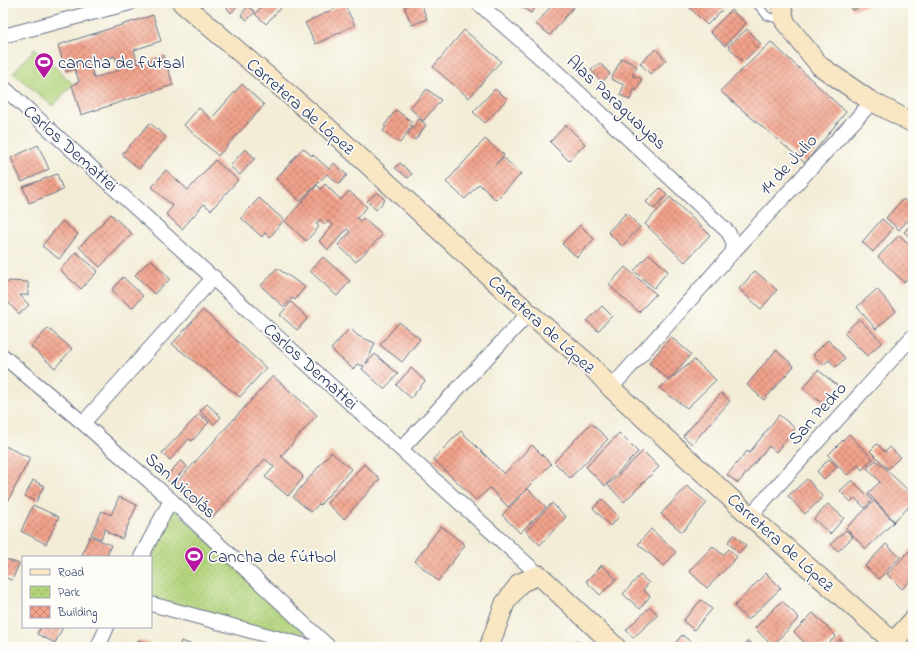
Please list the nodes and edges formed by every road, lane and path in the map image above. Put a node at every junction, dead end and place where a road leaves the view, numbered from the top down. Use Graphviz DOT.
graph roads {
  1 [pos="130,3"];
  2 [pos="182,3"];
  3 [pos="478,3"];
  4 [pos="756,3"];
  5 [pos="781,3"];
  6 [pos="785,22"];
  7 [pos="3,36"];
  8 [pos="3,87"];
  9 [pos="870,101"];
  10 [pos="913,123"];
  11 [pos="733,252"];
  12 [pos="214,277"];
  13 [pos="529,313"];
  14 [pos="913,336"];
  15 [pos="4,360"];
  16 [pos="611,388"];
  17 [pos="83,423"];
  18 [pos="401,449"];
  19 [pos="171,500"];
  20 [pos="750,516"];
  21 [pos="142,556"];
  22 [pos="540,575"];
  23 [pos="152,604"];
  24 [pos="913,620"];
  25 [pos="107,628"];
  26 [pos="894,645"];
  27 [pos="98,647"];
  28 [pos="310,647"];
  29 [pos="329,647"];
  30 [pos="489,647"];
  31 [pos="616,647"];
  1 -- 7 [label="street"];
  2 -- 13 [label="main road, Carretera de López"];
  3 -- 11 [label="street, Alas Paraguayas"];
  4 -- 6 [label="lane"];
  5 -- 6 [label="main road"];
  6 -- 9 [label="main road"];
  8 -- 12 [label="street, Carlos Demattei"];
  9 -- 10 [label="main road"];
  9 -- 11 [label="street, 14 de Julio"];
  11 -- 16 [label="street, 14 de Julio"];
  12 -- 17 [label="street"];
  12 -- 18 [label="street, Carlos Demattei"];
  13 -- 16 [label="main road, Carretera de López"];
  13 -- 18 [label="street"];
  14 -- 20 [label="street, San Pedro"];
  15 -- 17 [label="street, San Nicolás"];
  16 -- 20 [label="main road, Carretera de López"];
  17 -- 19 [label="street, San Nicolás"];
  18 -- 22 [label="street, Carlos Demattei"];
  19 -- 21 [label="street"];
  19 -- 29 [label="street, San Nicolás"];
  20 -- 26 [label="main road, Carretera de López"];
  22 -- 30 [label="main road"];
  22 -- 31 [label="main road, Carlos Demattei"];
  23 -- 28 [label="street"];
  24 -- 26 [label="main road"];
  25 -- 27 [label="street"];
}
